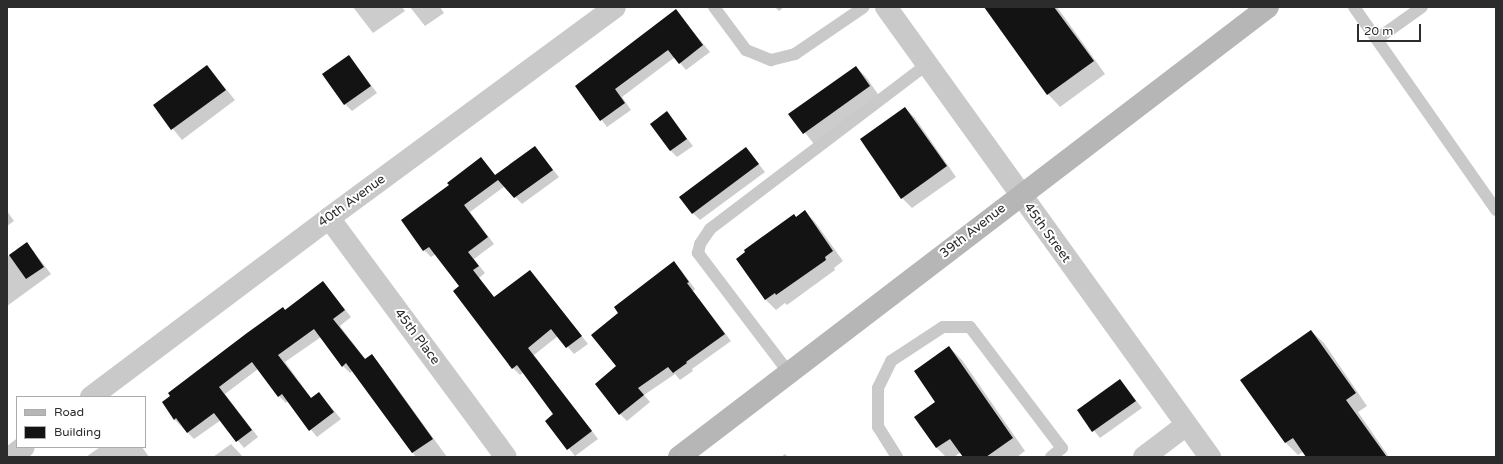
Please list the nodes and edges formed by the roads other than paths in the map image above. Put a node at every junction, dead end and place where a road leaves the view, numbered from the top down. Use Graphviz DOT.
graph roads {
  1 [pos="615,7"];
  2 [pos="714,7"];
  3 [pos="864,7"];
  4 [pos="886,7"];
  5 [pos="1268,7"];
  6 [pos="1354,7"];
  7 [pos="1422,7"];
  8 [pos="1377,39"];
  9 [pos="927,64"];
  10 [pos="1020,195"];
  11 [pos="1496,210"];
  12 [pos="329,218"];
  13 [pos="789,373"];
  14 [pos="92,396"];
  15 [pos="1186,425"];
  16 [pos="23,448"];
  17 [pos="11,457"];
  18 [pos="506,457"];
  19 [pos="680,457"];
  20 [pos="898,457"];
  21 [pos="1051,457"];
  22 [pos="1144,457"];
  23 [pos="1210,457"];
  1 -- 12 [label="street, 40th Avenue"];
  2 -- 3 [label="lane"];
  4 -- 9 [label="street, 45th Street"];
  5 -- 10 [label="main road, 39th Avenue"];
  6 -- 8 [label="lane"];
  7 -- 8 [label="lane"];
  8 -- 11 [label="lane"];
  9 -- 10 [label="street, 45th Street"];
  9 -- 13 [label="lane"];
  10 -- 13 [label="main road, 39th Avenue"];
  10 -- 15 [label="street, 45th Street"];
  12 -- 14 [label="street, 40th Avenue"];
  12 -- 18 [label="street, 45th Place"];
  13 -- 19 [label="main road, 39th Avenue"];
  15 -- 22 [label="street"];
  15 -- 23 [label="street, 45th Street"];
  16 -- 17 [label="street"];
  20 -- 21 [label="lane"];
}
